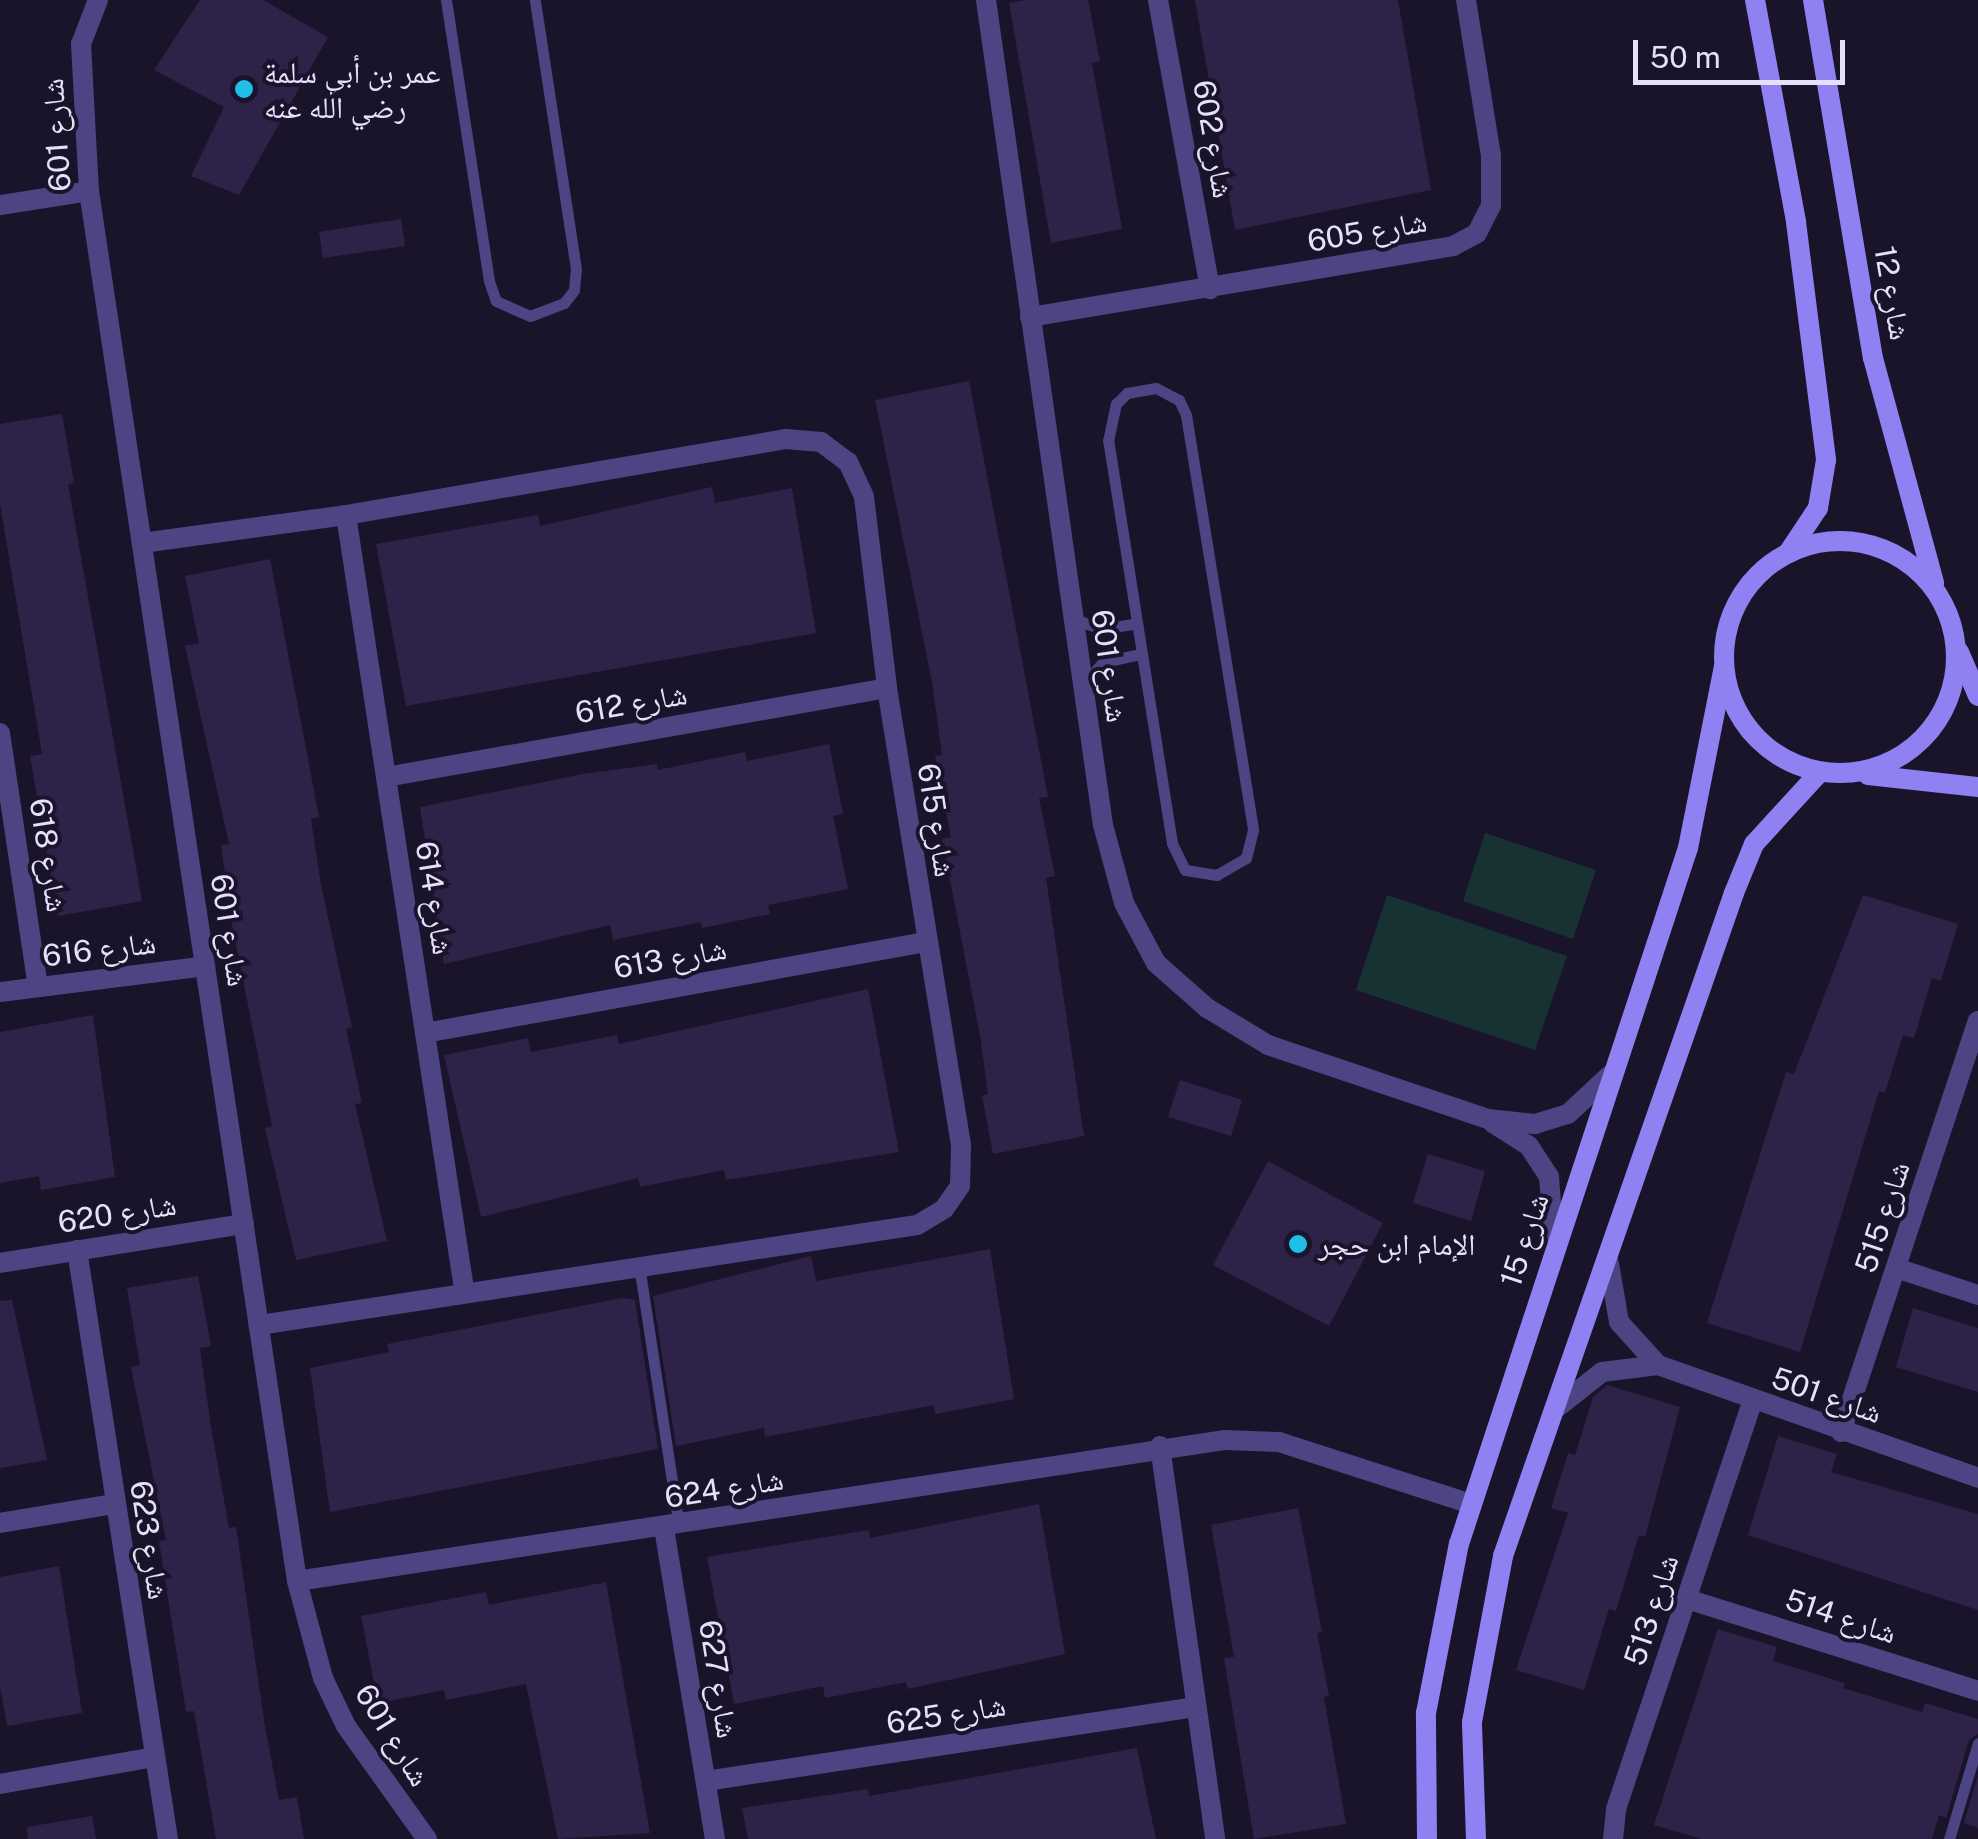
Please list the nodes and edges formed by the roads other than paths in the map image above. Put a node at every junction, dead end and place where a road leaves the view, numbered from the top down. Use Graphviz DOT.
graph roads {
  1 [pos="98,0"];
  2 [pos="446,0"];
  3 [pos="535,0"];
  4 [pos="986,0"];
  5 [pos="1158,0"];
  6 [pos="1466,0"];
  7 [pos="1755,0"];
  8 [pos="1813,0"];
  9 [pos="89,191"];
  10 [pos="0,205"];
  11 [pos="1210,289"];
  12 [pos="1030,317"];
  13 [pos="346,516"];
  14 [pos="142,543"];
  15 [pos="1788,553"];
  16 [pos="1936,590"];
  17 [pos="1073,619"];
  18 [pos="1137,623"];
  19 [pos="1956,646"];
  20 [pos="1142,654"];
  21 [pos="1724,667"];
  22 [pos="1082,686"];
  23 [pos="887,688"];
  24 [pos="1978,696"];
  25 [pos="0,733"];
  26 [pos="1819,773"];
  27 [pos="1851,774"];
  28 [pos="386,777"];
  29 [pos="1978,788"];
  30 [pos="925,942"];
  31 [pos="205,966"];
  32 [pos="38,986"];
  33 [pos="0,992"];
  34 [pos="1978,1021"];
  35 [pos="425,1033"];
  36 [pos="1610,1075"];
  37 [pos="1488,1119"];
  38 [pos="244,1224"];
  39 [pos="1554,1244"];
  40 [pos="76,1250"];
  41 [pos="0,1263"];
  42 [pos="639,1264"];
  43 [pos="1609,1264"];
  44 [pos="1896,1268"];
  45 [pos="464,1289"];
  46 [pos="1978,1295"];
  47 [pos="259,1325"];
  48 [pos="1658,1365"];
  49 [pos="1752,1402"];
  50 [pos="1558,1407"];
  51 [pos="1841,1432"];
  52 [pos="1160,1446"];
  53 [pos="1978,1478"];
  54 [pos="114,1504"];
  55 [pos="1471,1504"];
  56 [pos="0,1523"];
  57 [pos="672,1527"];
  58 [pos="297,1581"];
  59 [pos="1686,1598"];
  60 [pos="1978,1691"];
  61 [pos="1196,1707"];
  62 [pos="1978,1743"];
  63 [pos="155,1757"];
  64 [pos="706,1781"];
  65 [pos="0,1784"];
  66 [pos="168,1839"];
  67 [pos="427,1839"];
  68 [pos="715,1839"];
  69 [pos="1215,1839"];
  70 [pos="1427,1839"];
  71 [pos="1476,1839"];
  72 [pos="1612,1839"];
  73 [pos="1949,1839"];
  1 -- 9 [label="street, شارع 601"];
  2 -- 3 [label="lane"];
  4 -- 12 [label="street, شارع 601"];
  5 -- 11 [label="street, شارع 602"];
  6 -- 11 [label="street, شارع 605"];
  7 -- 15 [label="street"];
  8 -- 16 [label="street, شارع 12"];
  9 -- 10 [label="street"];
  9 -- 14 [label="street, شارع 601"];
  11 -- 12 [label="street, شارع 605"];
  12 -- 17 [label="street, شارع 601"];
  13 -- 14 [label="street, شارع 615"];
  13 -- 23 [label="street, شارع 615"];
  13 -- 28 [label="street, شارع 614"];
  14 -- 31 [label="street, شارع 601"];
  15 -- 16 [label="street"];
  15 -- 21 [label="street"];
  16 -- 19 [label="street"];
  17 -- 18 [label="lane"];
  17 -- 22 [label="street, شارع 601"];
  18 -- 20 [label="lane"];
  18 -- 20 [label="lane"];
  19 -- 24 [label="street"];
  19 -- 27 [label="street"];
  20 -- 22 [label="lane"];
  21 -- 26 [label="street"];
  21 -- 36 [label="street, شارع 15"];
  22 -- 37 [label="street, شارع 601"];
  23 -- 28 [label="street, شارع 612"];
  23 -- 30 [label="street, شارع 615"];
  25 -- 32 [label="street, شارع 618"];
  26 -- 27 [label="street"];
  26 -- 43 [label="street"];
  27 -- 29 [label="street"];
  28 -- 35 [label="street, شارع 614"];
  30 -- 35 [label="street, شارع 613"];
  30 -- 42 [label="street, شارع 615"];
  31 -- 32 [label="street, شارع 616"];
  31 -- 38 [label="street, شارع 601"];
  32 -- 33 [label="street, شارع 616"];
  34 -- 44 [label="street, شارع 515"];
  35 -- 45 [label="street, شارع 614"];
  36 -- 37 [label="street, شارع 601"];
  36 -- 39 [label="street, شارع 15"];
  37 -- 39 [label="street, شارع 601"];
  38 -- 40 [label="street, شارع 620"];
  38 -- 47 [label="street, شارع 601"];
  39 -- 55 [label="street, شارع 15"];
  40 -- 41 [label="street, شارع 620"];
  40 -- 54 [label="street, شارع 623"];
  42 -- 45 [label="street, شارع 615"];
  42 -- 57 [label="lane"];
  43 -- 48 [label="street, شارع 501"];
  43 -- 50 [label="street"];
  44 -- 46 [label="street"];
  44 -- 51 [label="street, شارع 515"];
  45 -- 47 [label="street, شارع 615"];
  47 -- 58 [label="street, شارع 601"];
  48 -- 49 [label="street, شارع 501"];
  48 -- 50 [label="street, شارع 501"];
  49 -- 51 [label="street, شارع 501"];
  49 -- 59 [label="street, شارع 513"];
  50 -- 71 [label="street"];
  51 -- 53 [label="street, شارع 501"];
  52 -- 55 [label="street, شارع 624"];
  52 -- 57 [label="street, شارع 624"];
  52 -- 61 [label="street"];
  54 -- 56 [label="street"];
  54 -- 63 [label="street, شارع 623"];
  55 -- 70 [label="street, شارع 15"];
  57 -- 58 [label="street, شارع 624"];
  57 -- 64 [label="street, شارع 627"];
  58 -- 67 [label="street, شارع 601"];
  59 -- 60 [label="street, شارع 514"];
  59 -- 72 [label="street, شارع 513"];
  61 -- 64 [label="street, شارع 625"];
  61 -- 69 [label="street"];
  62 -- 73 [label="lane"];
  63 -- 65 [label="street"];
  63 -- 66 [label="street, شارع 623"];
  64 -- 68 [label="street, شارع 627"];
}
